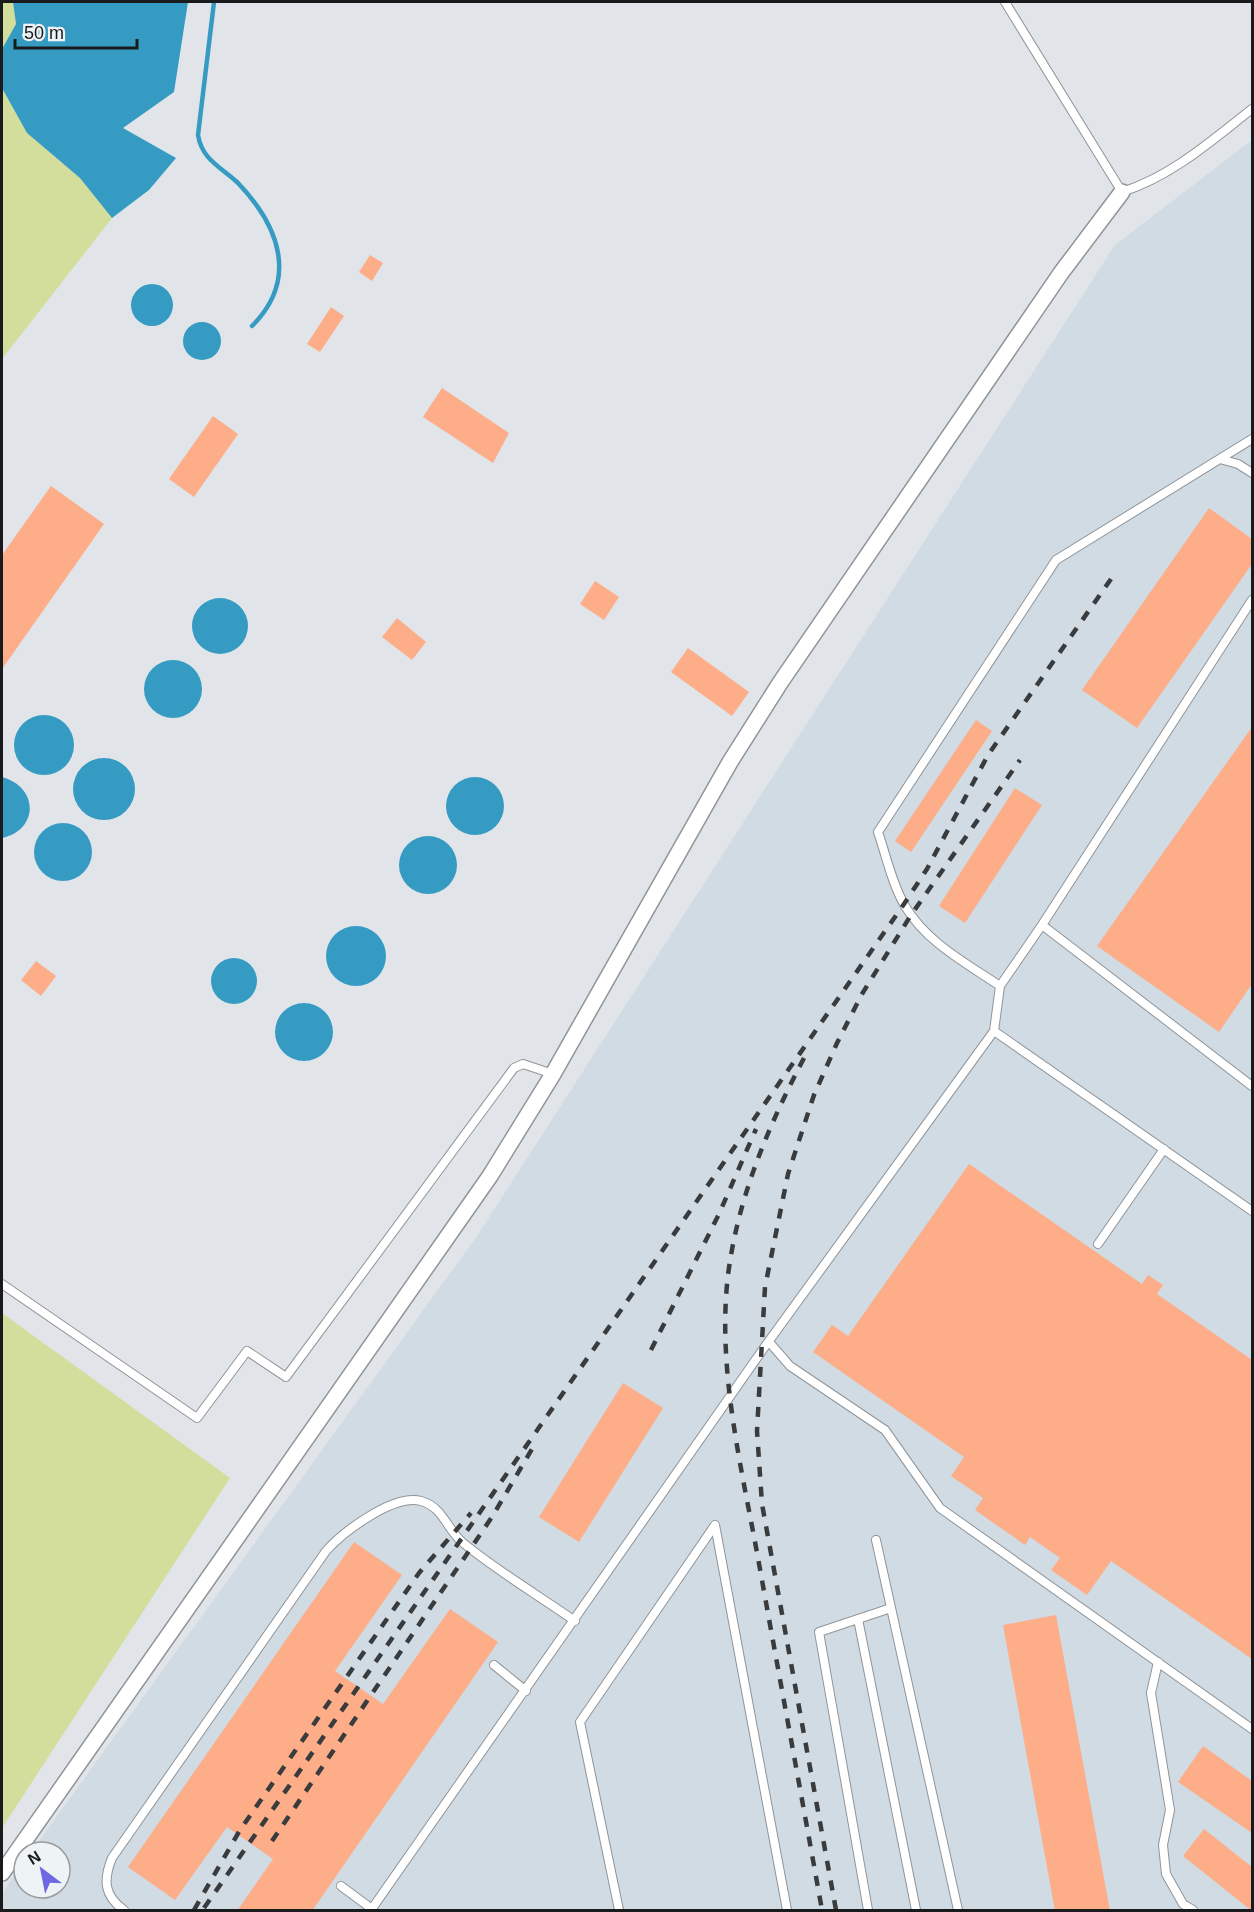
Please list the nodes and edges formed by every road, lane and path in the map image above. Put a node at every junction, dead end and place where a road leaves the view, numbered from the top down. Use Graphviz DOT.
graph roads {
  1 [pos="1005,2"];
  2 [pos="1252,110"];
  3 [pos="1122,192"];
  4 [pos="1252,439"];
  5 [pos="1220,459"];
  6 [pos="1252,473"];
  7 [pos="1252,600"];
  8 [pos="1042,925"];
  9 [pos="1000,986"];
  10 [pos="994,1032"];
  11 [pos="553,1074"];
  12 [pos="1252,1086"];
  13 [pos="1164,1149"];
  14 [pos="1252,1211"];
  15 [pos="1098,1244"];
  16 [pos="2,1284"];
  17 [pos="770,1343"];
  18 [pos="876,1539"];
  19 [pos="891,1608"];
  20 [pos="858,1619"];
  21 [pos="575,1621"];
  22 [pos="1158,1662"];
  23 [pos="494,1665"];
  24 [pos="526,1691"];
  25 [pos="1252,1729"];
  26 [pos="2,1874"];
  27 [pos="342,1886"];
  28 [pos="372,1910"];
  29 [pos="124,1911"];
  30 [pos="619,1911"];
  31 [pos="786,1911"];
  32 [pos="868,1911"];
  33 [pos="916,1911"];
  34 [pos="958,1911"];
  35 [pos="1193,1911"];
  1 -- 3 [label="lane"];
  2 -- 3 [label="lane"];
  3 -- 11 [label="street"];
  4 -- 5 [label="lane"];
  5 -- 6 [label="lane"];
  5 -- 9 [label="lane"];
  7 -- 8 [label="lane"];
  8 -- 9 [label="lane"];
  8 -- 12 [label="lane"];
  9 -- 10 [label="lane"];
  10 -- 13 [label="lane"];
  10 -- 17 [label="lane"];
  11 -- 16 [label="lane"];
  11 -- 26 [label="street"];
  13 -- 14 [label="lane"];
  13 -- 15 [label="lane"];
  17 -- 21 [label="lane"];
  17 -- 22 [label="lane"];
  18 -- 19 [label="lane"];
  19 -- 20 [label="lane"];
  19 -- 34 [label="lane"];
  20 -- 32 [label="lane"];
  20 -- 33 [label="lane"];
  21 -- 24 [label="lane"];
  21 -- 29 [label="lane"];
  22 -- 25 [label="lane"];
  22 -- 35 [label="lane"];
  23 -- 24 [label="lane"];
  24 -- 28 [label="lane"];
  27 -- 28 [label="lane"];
  30 -- 31 [label="lane"];
}
